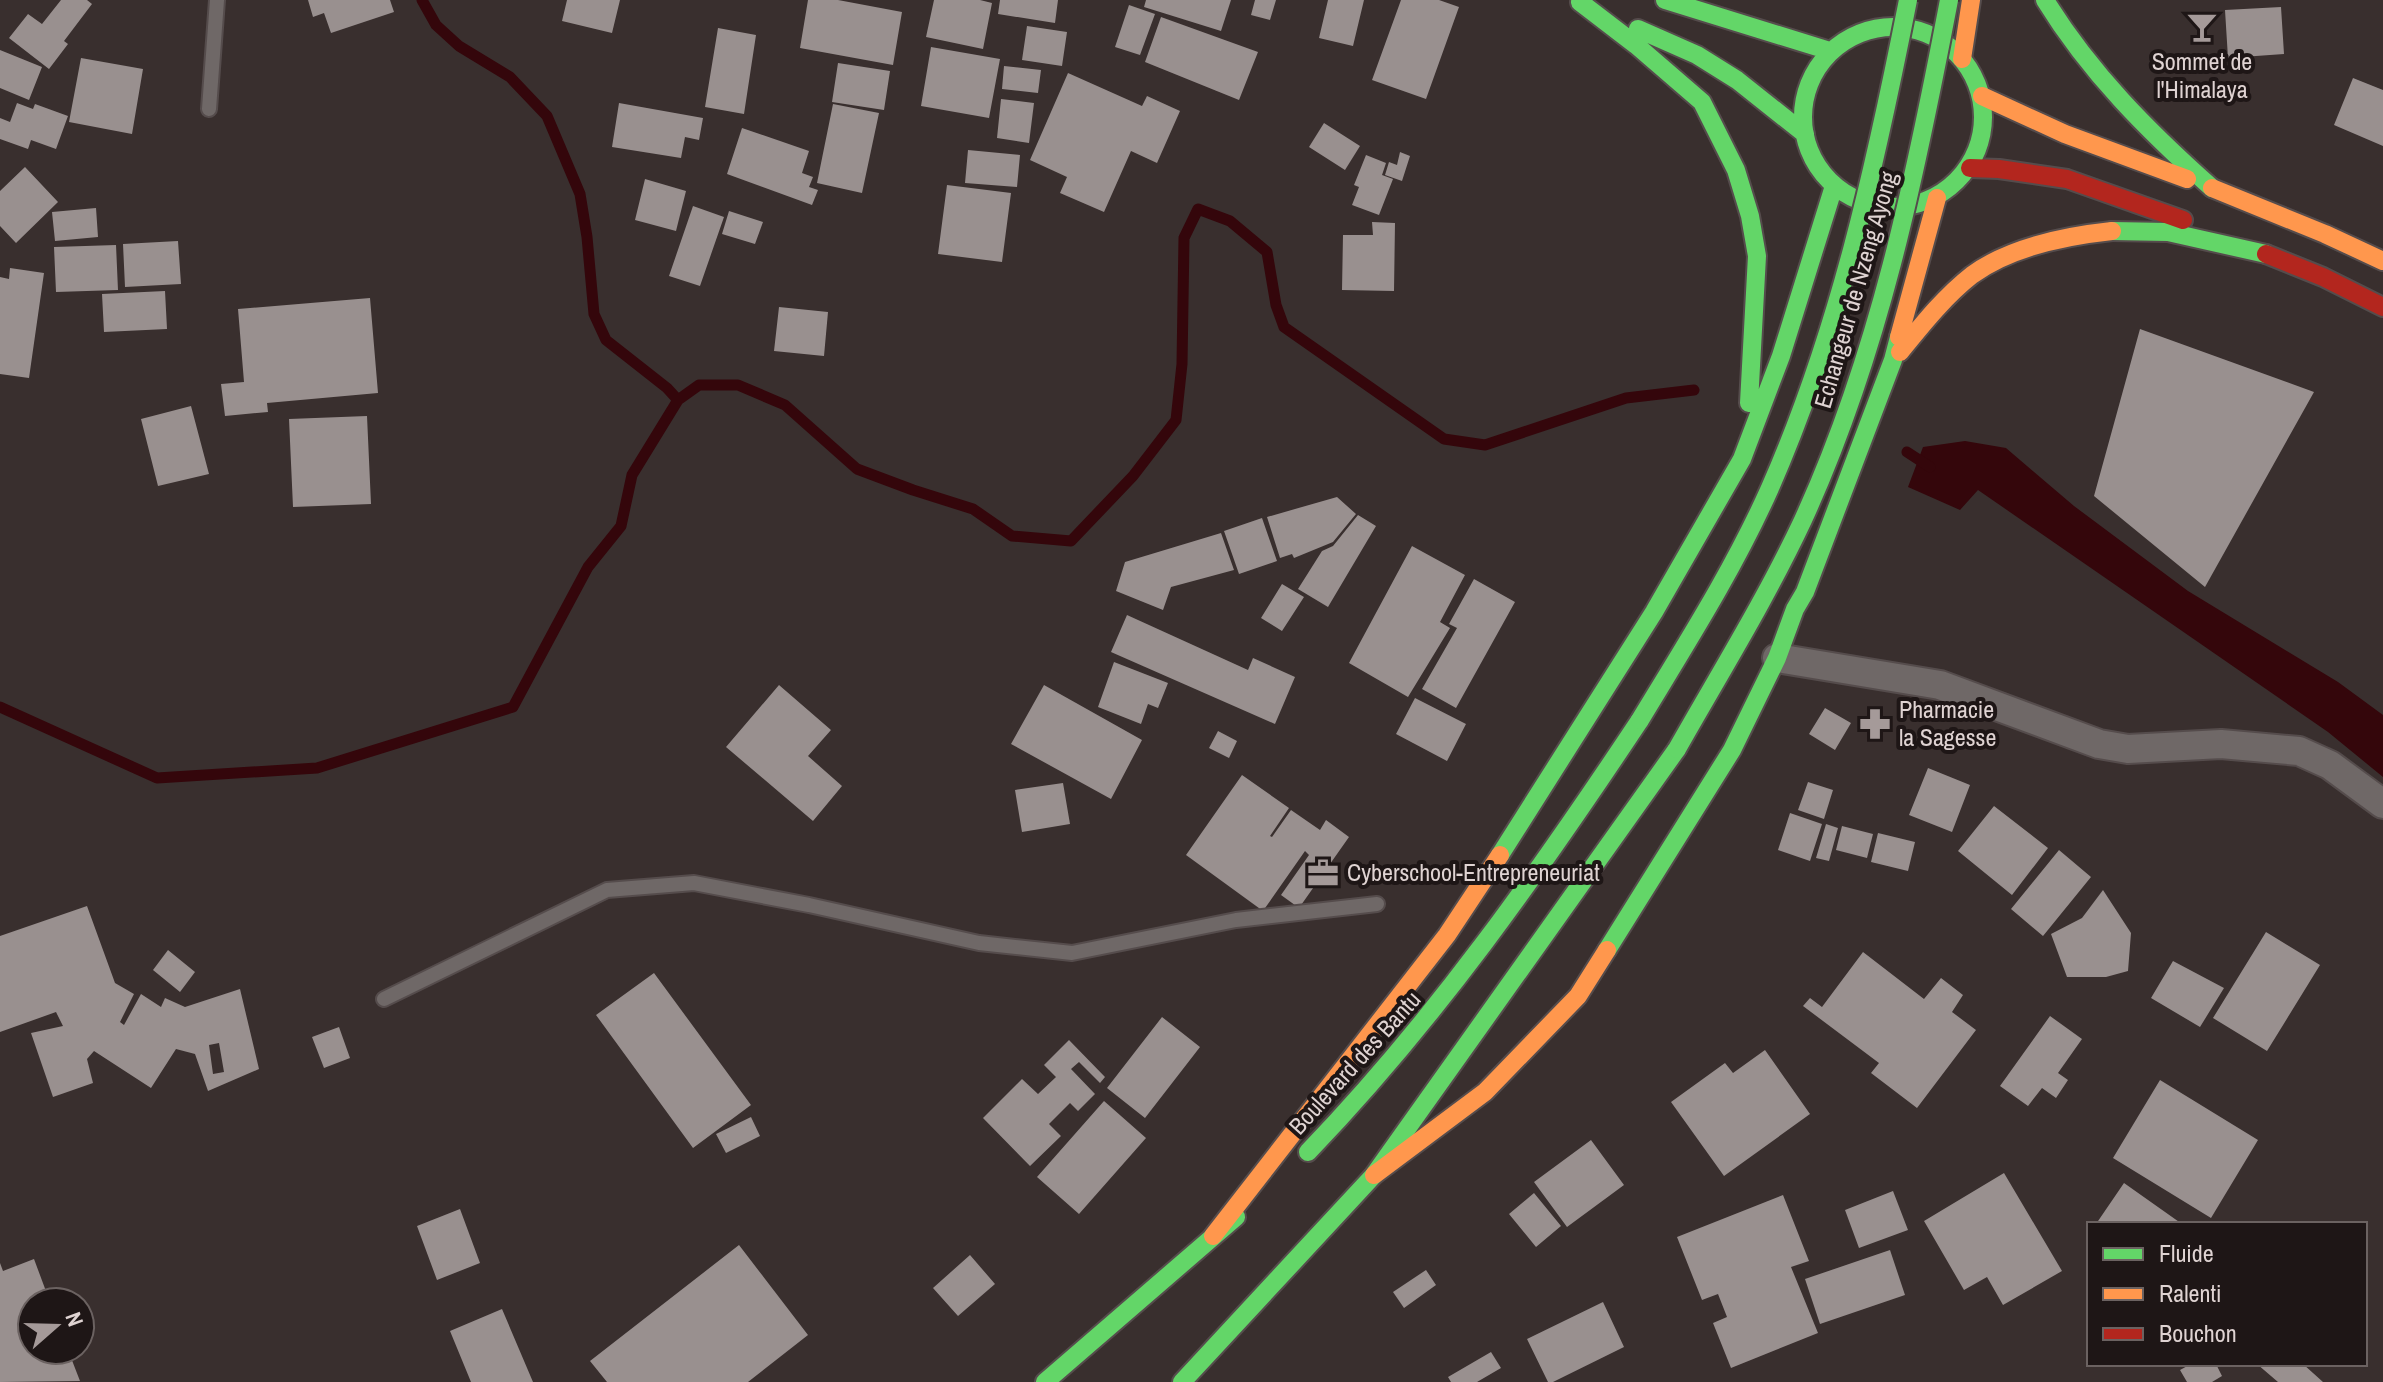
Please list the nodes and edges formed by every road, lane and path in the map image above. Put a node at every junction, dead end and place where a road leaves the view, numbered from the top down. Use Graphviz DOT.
graph roads {
  1 [pos="217,0"];
  2 [pos="1665,0"];
  3 [pos="1908,0"];
  4 [pos="1949,0"];
  5 [pos="1971,0"];
  6 [pos="2045,0"];
  7 [pos="1577,1"];
  8 [pos="1868,11"];
  9 [pos="1863,32"];
  10 [pos="1830,51"];
  11 [pos="1962,59"];
  12 [pos="1982,96"];
  13 [pos="209,109"];
  14 [pos="1805,134"];
  15 [pos="1970,168"];
  16 [pos="1834,186"];
  17 [pos="2212,188"];
  18 [pos="1937,198"];
  19 [pos="2266,254"];
  20 [pos="2383,261"];
  21 [pos="2383,307"];
  22 [pos="1893,360"];
  23 [pos="1745,447"];
  24 [pos="1777,658"];
  25 [pos="1640,720"];
  26 [pos="2383,804"];
  27 [pos="1377,904"];
  28 [pos="384,999"];
  29 [pos="1374,1175"];
  30 [pos="1213,1236"];
  31 [pos="1045,1382"];
  32 [pos="1182,1382"];
  1 -- 13 [label="lane"];
  2 -- 10 [label="main road"];
  3 -- 25 [label="main road, Echangeur de Nzeng Ayong, bridge"];
  4 -- 29 [label="main road, Echangeur de Nzeng Ayong, bridge"];
  5 -- 11 [label="main road"];
  6 -- 17 [label="main road"];
  7 -- 14 [label="main road"];
  7 -- 23 [label="main road"];
  8 -- 9 [label="main road"];
  9 -- 10 [label="main road"];
  9 -- 11 [label="main road"];
  10 -- 14 [label="main road"];
  11 -- 12 [label="main road"];
  12 -- 15 [label="main road"];
  12 -- 17 [label="main road"];
  14 -- 16 [label="main road"];
  15 -- 18 [label="main road"];
  15 -- 19 [label="main road"];
  16 -- 18 [label="main road"];
  16 -- 23 [label="main road"];
  17 -- 20 [label="main road"];
  18 -- 22 [label="main road"];
  19 -- 21 [label="main road"];
  19 -- 22 [label="main road"];
  22 -- 24 [label="main road"];
  23 -- 30 [label="main road"];
  24 -- 26 [label="street"];
  24 -- 29 [label="main road"];
  25 -- 30 [label="main road, Boulevard des Bantu"];
  27 -- 28 [label="lane"];
  29 -- 32 [label="main road"];
  30 -- 31 [label="main road, Boulevard des Bantu"];
}
